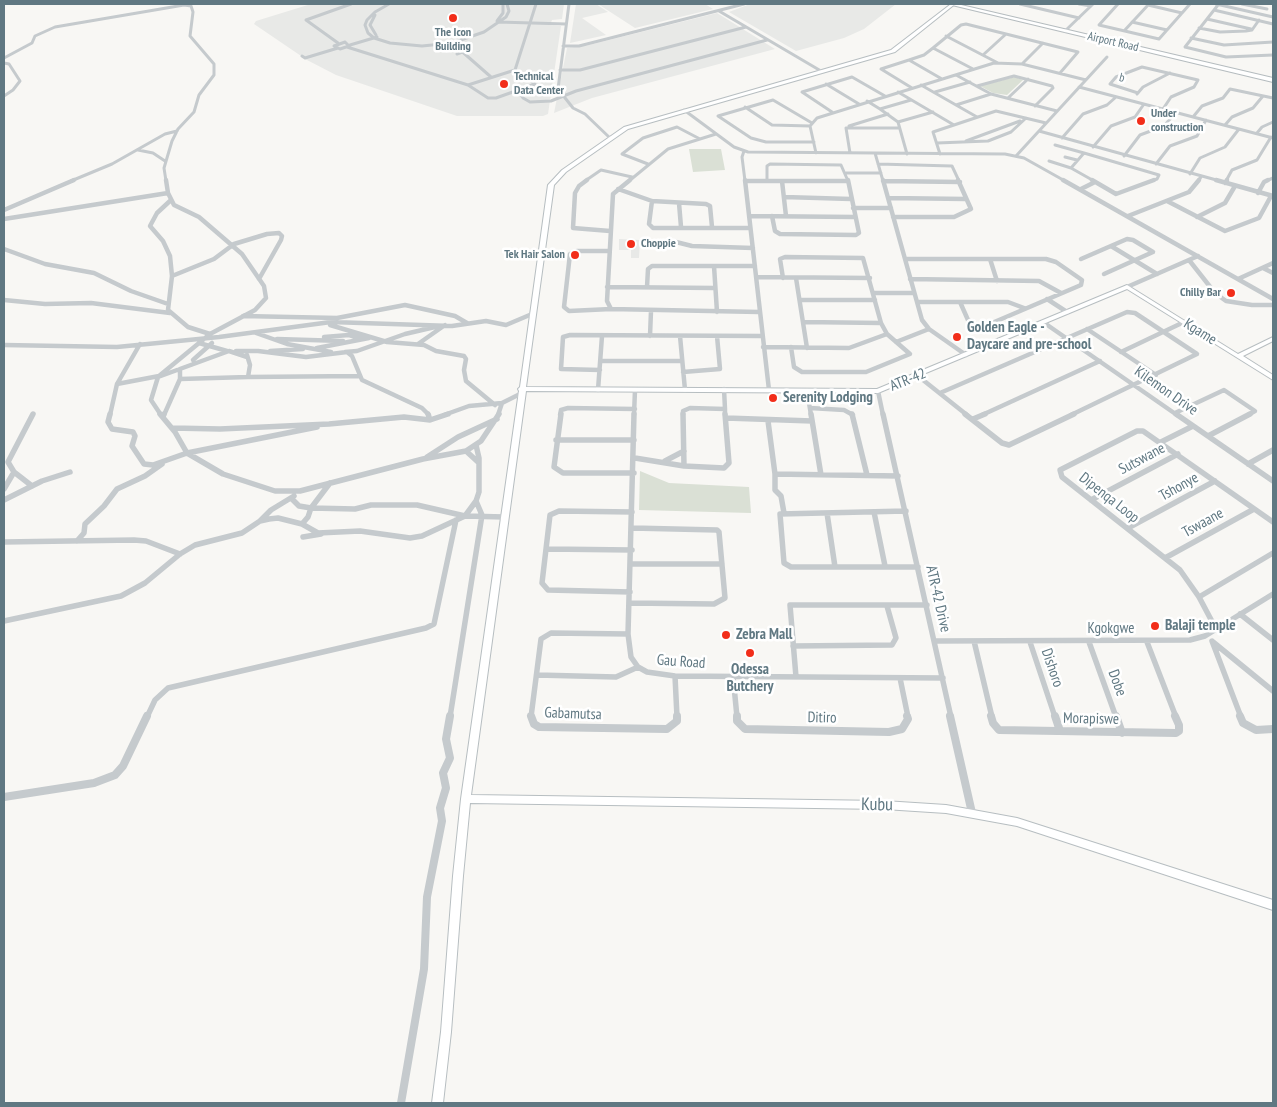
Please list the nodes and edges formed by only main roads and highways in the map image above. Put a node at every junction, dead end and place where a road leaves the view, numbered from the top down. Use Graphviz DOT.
graph roads {
  1 [pos="952,4"];
  2 [pos="940,15"];
  3 [pos="912,38"];
  4 [pos="1273,80"];
  5 [pos="1127,287"];
  6 [pos="1273,339"];
  7 [pos="1238,356"];
  8 [pos="1273,378"];
  9 [pos="521,391"];
  10 [pos="466,800"];
  11 [pos="488,800"];
  12 [pos="464,818"];
  13 [pos="1273,905"];
  14 [pos="437,1103"];
  1 -- 2 [label="main road"];
  1 -- 4 [label="main road, Airport Road"];
  2 -- 3 [label="main road"];
  2 -- 3 [label="main road"];
  3 -- 9 [label="main road"];
  5 -- 7 [label="main road, Kgame"];
  5 -- 9 [label="main road, ATR-42"];
  6 -- 7 [label="main road"];
  7 -- 8 [label="main road, Kgame"];
  9 -- 10 [label="main road"];
  10 -- 11 [label="main road, Kubu"];
  10 -- 12 [label="main road"];
  11 -- 12 [label="main road"];
  11 -- 13 [label="main road, Kubu"];
  12 -- 14 [label="main road"];
}
